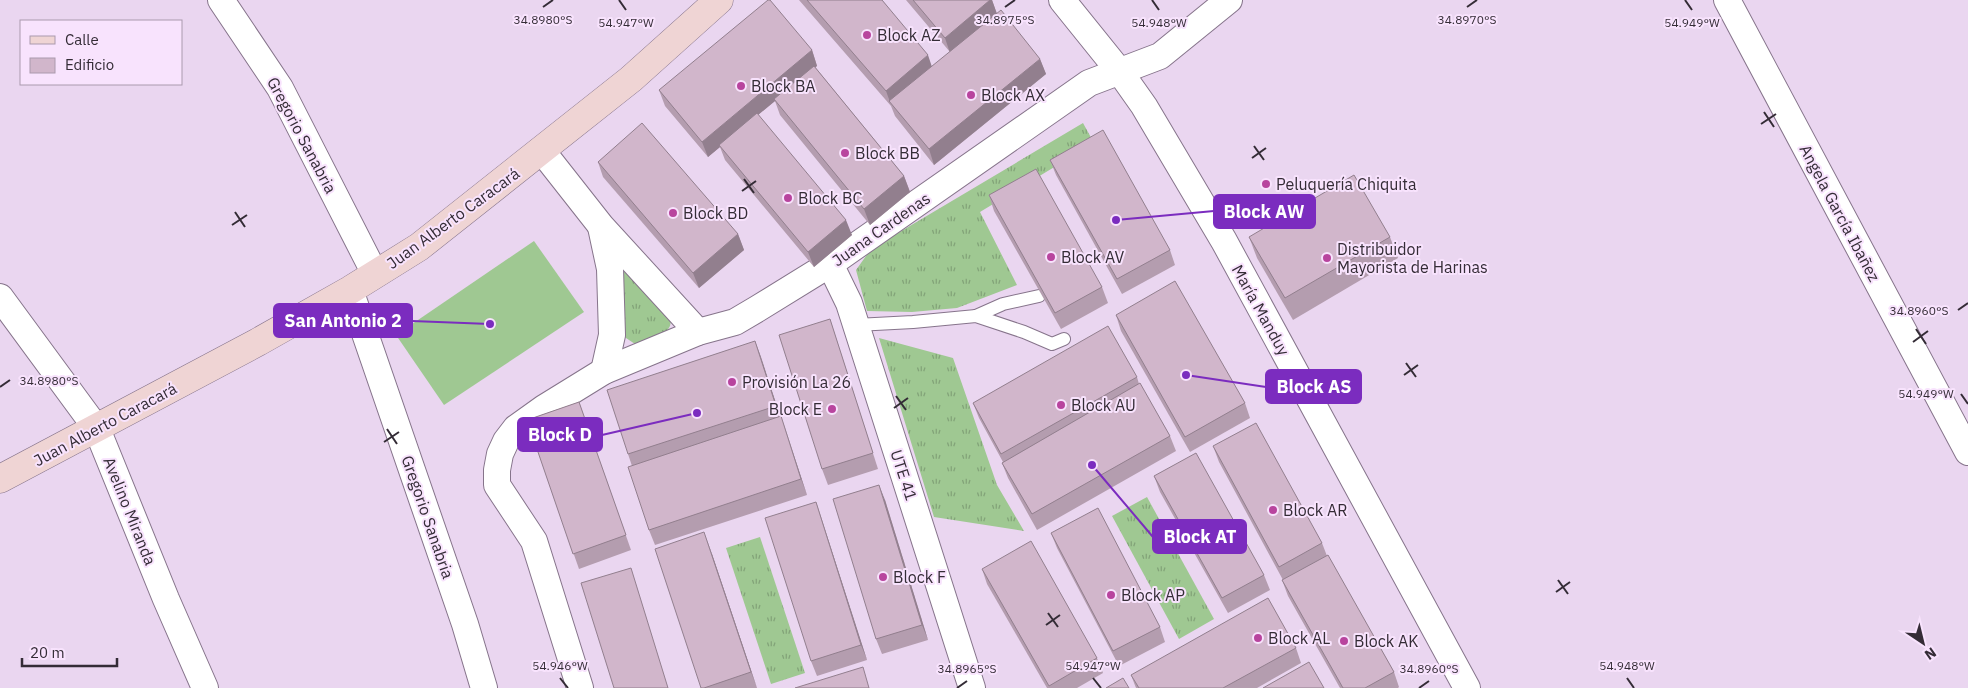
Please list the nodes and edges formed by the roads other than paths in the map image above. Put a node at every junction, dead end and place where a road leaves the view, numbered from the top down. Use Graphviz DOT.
graph roads {
  1 [pos="221,0"];
  2 [pos="1062,0"];
  3 [pos="1229,0"];
  4 [pos="1727,0"];
  5 [pos="714,1"];
  6 [pos="1120,72"];
  7 [pos="542,151"];
  8 [pos="601,226"];
  9 [pos="830,264"];
  10 [pos="375,274"];
  11 [pos="350,290"];
  12 [pos="1039,296"];
  13 [pos="0,297"];
  14 [pos="976,316"];
  15 [pos="856,325"];
  16 [pos="698,332"];
  17 [pos="1064,339"];
  18 [pos="604,371"];
  19 [pos="97,429"];
  20 [pos="1968,452"];
  21 [pos="0,479"];
  22 [pos="205,688"];
  23 [pos="484,688"];
  24 [pos="580,688"];
  25 [pos="972,688"];
  26 [pos="1467,688"];
  1 -- 10 [label="street, Gregorio Sanabria"];
  2 -- 6 [label="street, María Manduy"];
  3 -- 6 [label="street, Juana Cardenas"];
  4 -- 20 [label="street, Angela García Ibañez"];
  5 -- 7 [label="street, Juan Alberto Caracará"];
  6 -- 9 [label="street, Juana Cardenas"];
  6 -- 26 [label="street, María Manduy"];
  7 -- 8 [label="street"];
  7 -- 10 [label="street, Juan Alberto Caracará"];
  8 -- 16 [label="street"];
  8 -- 18 [label="street"];
  9 -- 15 [label="street, UTE 41"];
  9 -- 16 [label="street, Juana Cardenas"];
  10 -- 11 [label="street, Juan Alberto Caracará"];
  11 -- 19 [label="street, Juan Alberto Caracará"];
  11 -- 23 [label="street, Gregorio Sanabria"];
  12 -- 14 [label="lane"];
  13 -- 19 [label="street, Avelino Miranda"];
  14 -- 15 [label="lane"];
  14 -- 17 [label="lane"];
  15 -- 25 [label="street, UTE 41"];
  16 -- 18 [label="street, Juana Cardenas"];
  18 -- 24 [label="street, Juana Cardenas"];
  19 -- 21 [label="street, Juan Alberto Caracará"];
  19 -- 22 [label="street, Avelino Miranda"];
}
